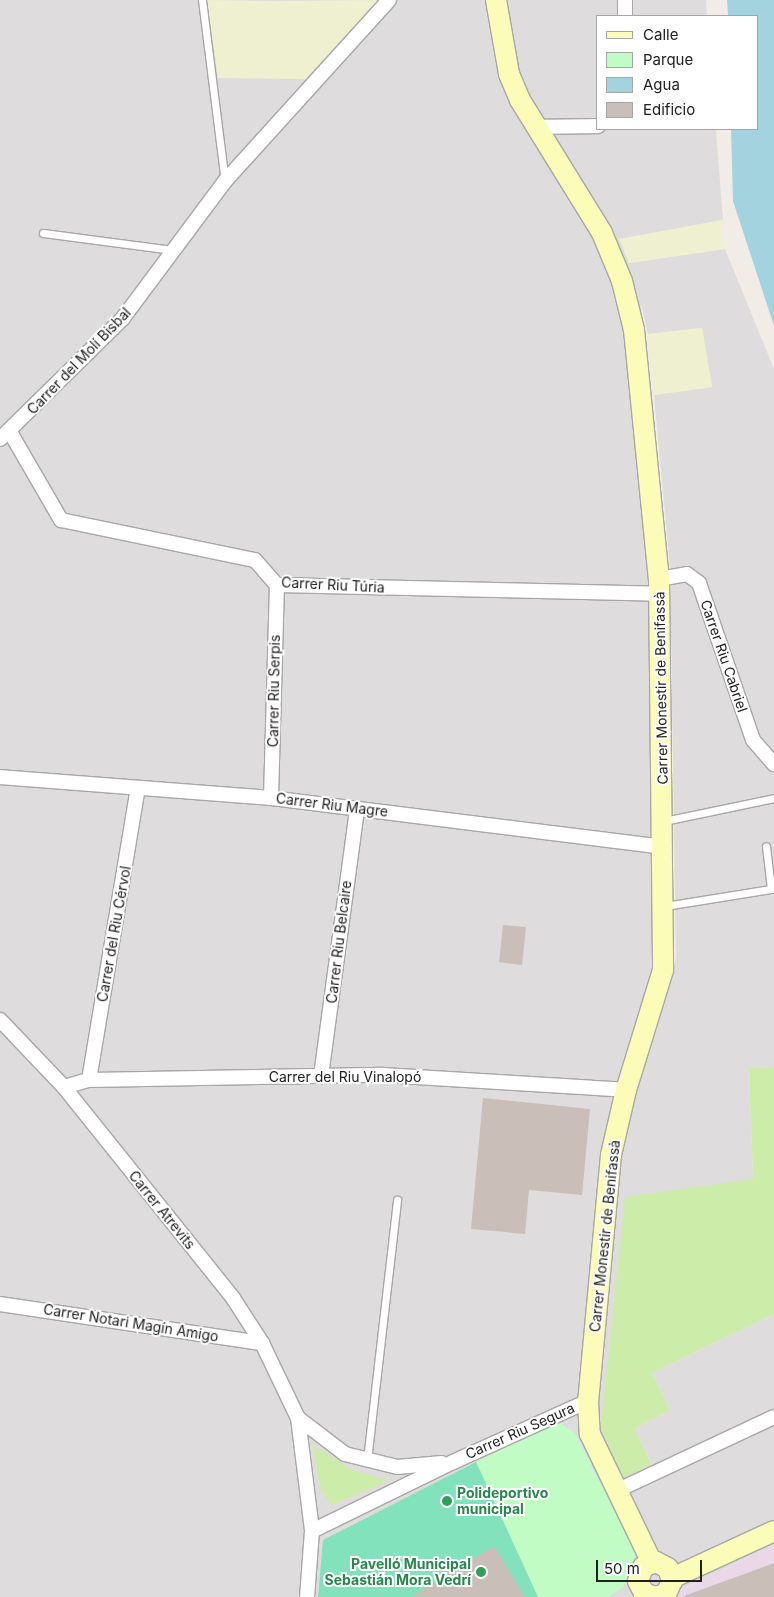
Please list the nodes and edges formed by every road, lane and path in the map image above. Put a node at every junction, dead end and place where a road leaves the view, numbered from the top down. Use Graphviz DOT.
graph roads {
  1 [pos="202,0"];
  2 [pos="389,0"];
  3 [pos="496,0"];
  4 [pos="625,0"];
  5 [pos="625,15"];
  6 [pos="596,126"];
  7 [pos="534,127"];
  8 [pos="225,181"];
  9 [pos="43,233"];
  10 [pos="173,250"];
  11 [pos="5,435"];
  12 [pos="277,585"];
  13 [pos="660,586"];
  14 [pos="774,764"];
  15 [pos="0,776"];
  16 [pos="138,788"];
  17 [pos="271,798"];
  18 [pos="774,798"];
  19 [pos="357,808"];
  20 [pos="662,822"];
  21 [pos="766,846"];
  22 [pos="663,847"];
  23 [pos="664,906"];
  24 [pos="0,1020"];
  25 [pos="321,1076"];
  26 [pos="89,1080"];
  27 [pos="64,1087"];
  28 [pos="626,1090"];
  29 [pos="397,1200"];
  30 [pos="0,1304"];
  31 [pos="262,1343"];
  32 [pos="588,1401"];
  33 [pos="774,1417"];
  34 [pos="298,1418"];
  35 [pos="367,1460"];
  36 [pos="453,1462"];
  37 [pos="397,1468"];
  38 [pos="396,1489"];
  39 [pos="616,1491"];
  40 [pos="312,1531"];
  41 [pos="774,1531"];
  42 [pos="652,1563"];
  43 [pos="657,1592"];
  44 [pos="307,1597"];
  1 -- 8 [label="lane"];
  2 -- 8 [label="street, Carrer del Molí Bisbal"];
  3 -- 7 [label="street, Carrer Monestir de Benifassà"];
  4 -- 5 [label="street"];
  6 -- 7 [label="street"];
  7 -- 13 [label="street, Carrer Monestir de Benifassà"];
  8 -- 10 [label="street, Carrer del Molí Bisbal"];
  9 -- 10 [label="lane"];
  10 -- 11 [label="street, Carrer del Molí Bisbal"];
  11 -- 12 [label="street, Carrer Riu Túria"];
  12 -- 13 [label="street, Carrer Riu Túria"];
  12 -- 17 [label="street, Carrer Riu Serpis"];
  13 -- 14 [label="street, Carrer Riu Cabriel"];
  13 -- 20 [label="street, Carrer Monestir de Benifassà"];
  15 -- 16 [label="street, Carrer Riu Magre"];
  16 -- 17 [label="street, Carrer Riu Magre"];
  16 -- 26 [label="street, Carrer del Riu Cérvol"];
  17 -- 19 [label="street, Carrer Riu Magre"];
  18 -- 20 [label="lane"];
  19 -- 22 [label="street, Carrer Riu Magre"];
  19 -- 25 [label="street, Carrer Riu Belcaire"];
  20 -- 22 [label="street, Carrer Monestir de Benifassà"];
  21 -- 23 [label="lane"];
  22 -- 23 [label="street, Carrer Monestir de Benifassà"];
  23 -- 28 [label="street, Carrer Monestir de Benifassà"];
  24 -- 27 [label="street, Carrer Atrevits"];
  25 -- 26 [label="street, Carrer del Riu Vinalopó"];
  25 -- 28 [label="street, Carrer del Riu Vinalopó"];
  26 -- 27 [label="street, Carrer del Riu Vinalopó"];
  27 -- 31 [label="street, Carrer Atrevits"];
  28 -- 32 [label="street, Carrer Monestir de Benifassà"];
  29 -- 35 [label="lane"];
  30 -- 31 [label="street, Carrer Notari Magín Amigo"];
  31 -- 34 [label="street, Carrer Atrevits"];
  32 -- 36 [label="street, Carrer Riu Segura"];
  32 -- 39 [label="street, Carrer Monestir de Benifassà"];
  33 -- 39 [label="street"];
  34 -- 35 [label="street"];
  34 -- 40 [label="street"];
  35 -- 37 [label="street"];
  36 -- 37 [label="street"];
  36 -- 38 [label="street, Carrer Riu Segura"];
  37 -- 38 [label="street"];
  38 -- 40 [label="street, Carrer Riu Segura"];
  39 -- 42 [label="street, Carrer Monestir de Benifassà"];
  40 -- 44 [label="street"];
  41 -- 43 [label="street"];
  42 -- 43 [label="street"];
  42 -- 43 [label="street"];
}
